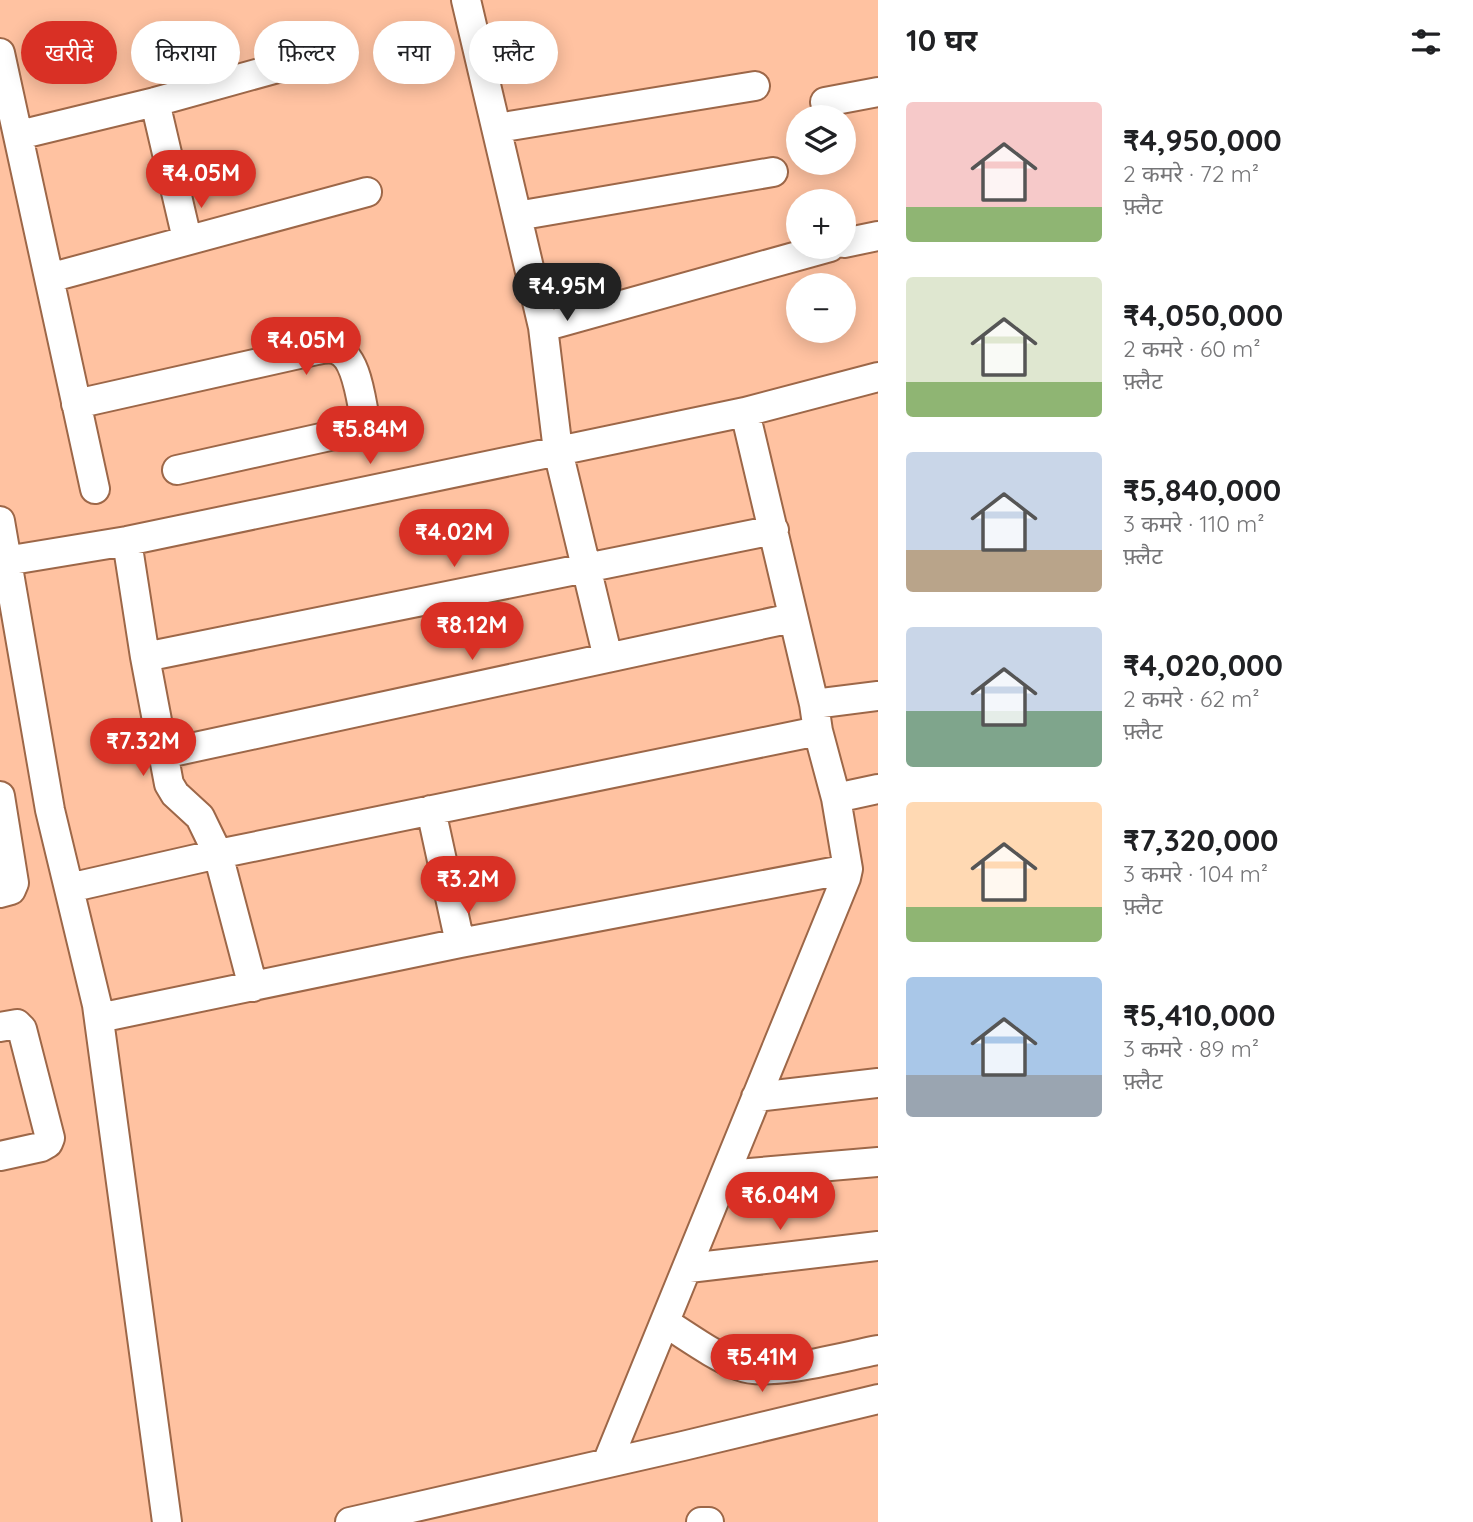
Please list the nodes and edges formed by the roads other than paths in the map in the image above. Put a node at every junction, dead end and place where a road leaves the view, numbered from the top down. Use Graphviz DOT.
graph roads {
  1 [pos="466,0"];
  2 [pos="0,53"];
  3 [pos="254,75"];
  4 [pos="755,86"];
  5 [pos="878,92"];
  6 [pos="155,102"];
  7 [pos="825,102"];
  8 [pos="497,128"];
  9 [pos="19,135"];
  10 [pos="773,172"];
  11 [pos="367,192"];
  12 [pos="517,216"];
  13 [pos="878,236"];
  14 [pos="187,239"];
  15 [pos="856,241"];
  16 [pos="787,259"];
  17 [pos="49,278"];
  18 [pos="543,327"];
  19 [pos="878,377"];
  20 [pos="76,404"];
  21 [pos="745,412"];
  22 [pos="558,451"];
  23 [pos="177,470"];
  24 [pos="94,489"];
  25 [pos="0,522"];
  26 [pos="774,530"];
  27 [pos="127,541"];
  28 [pos="4,561"];
  29 [pos="585,568"];
  30 [pos="792,618"];
  31 [pos="145,657"];
  32 [pos="608,658"];
  33 [pos="878,696"];
  34 [pos="816,718"];
  35 [pos="163,754"];
  36 [pos="878,789"];
  37 [pos="0,796"];
  38 [pos="836,798"];
  39 [pos="432,810"];
  40 [pos="218,854"];
  41 [pos="848,869"];
  42 [pos="69,888"];
  43 [pos="0,893"];
  44 [pos="460,943"];
  45 [pos="253,986"];
  46 [pos="99,1018"];
  47 [pos="0,1027"];
  48 [pos="878,1083"];
  49 [pos="756,1097"];
  50 [pos="0,1156"];
  51 [pos="878,1162"];
  52 [pos="725,1175"];
  53 [pos="878,1246"];
  54 [pos="688,1268"];
  55 [pos="666,1323"];
  56 [pos="878,1350"];
  57 [pos="878,1399"];
  58 [pos="607,1463"];
  59 [pos="167,1522"];
  60 [pos="350,1522"];
  61 [pos="701,1522"];
  62 [pos="709,1522"];
  1 -- 8 [label="street"];
  2 -- 9 [label="street"];
  3 -- 6 [label="street"];
  4 -- 8 [label="street"];
  5 -- 7 [label="street"];
  6 -- 9 [label="street"];
  6 -- 14 [label="street"];
  8 -- 12 [label="street"];
  9 -- 17 [label="street"];
  10 -- 12 [label="street"];
  11 -- 14 [label="street"];
  12 -- 18 [label="street"];
  13 -- 15 [label="street"];
  14 -- 17 [label="street"];
  16 -- 18 [label="street"];
  17 -- 20 [label="street"];
  18 -- 22 [label="street"];
  19 -- 21 [label="street"];
  20 -- 23 [label="street"];
  20 -- 24 [label="street"];
  21 -- 22 [label="street"];
  21 -- 26 [label="street"];
  22 -- 27 [label="street"];
  22 -- 29 [label="street"];
  25 -- 28 [label="street"];
  26 -- 29 [label="street"];
  26 -- 30 [label="street"];
  27 -- 28 [label="street"];
  27 -- 31 [label="street"];
  28 -- 42 [label="street"];
  29 -- 31 [label="street"];
  29 -- 32 [label="street"];
  30 -- 32 [label="street"];
  30 -- 34 [label="street"];
  31 -- 35 [label="street"];
  32 -- 35 [label="street"];
  33 -- 34 [label="street"];
  34 -- 38 [label="street"];
  34 -- 39 [label="street"];
  35 -- 40 [label="street"];
  36 -- 38 [label="street"];
  37 -- 43 [label="street"];
  38 -- 41 [label="street"];
  39 -- 40 [label="street"];
  39 -- 44 [label="street"];
  40 -- 42 [label="street"];
  40 -- 45 [label="street"];
  41 -- 44 [label="street"];
  41 -- 49 [label="street"];
  42 -- 46 [label="street"];
  44 -- 45 [label="street"];
  45 -- 46 [label="street"];
  46 -- 59 [label="street"];
  47 -- 50 [label="street"];
  48 -- 49 [label="street"];
  49 -- 52 [label="street"];
  51 -- 52 [label="street"];
  52 -- 54 [label="street"];
  53 -- 54 [label="street"];
  54 -- 55 [label="street"];
  55 -- 56 [label="street"];
  55 -- 58 [label="street"];
  57 -- 58 [label="street"];
  58 -- 60 [label="street"];
  61 -- 62 [label="street"];
}
